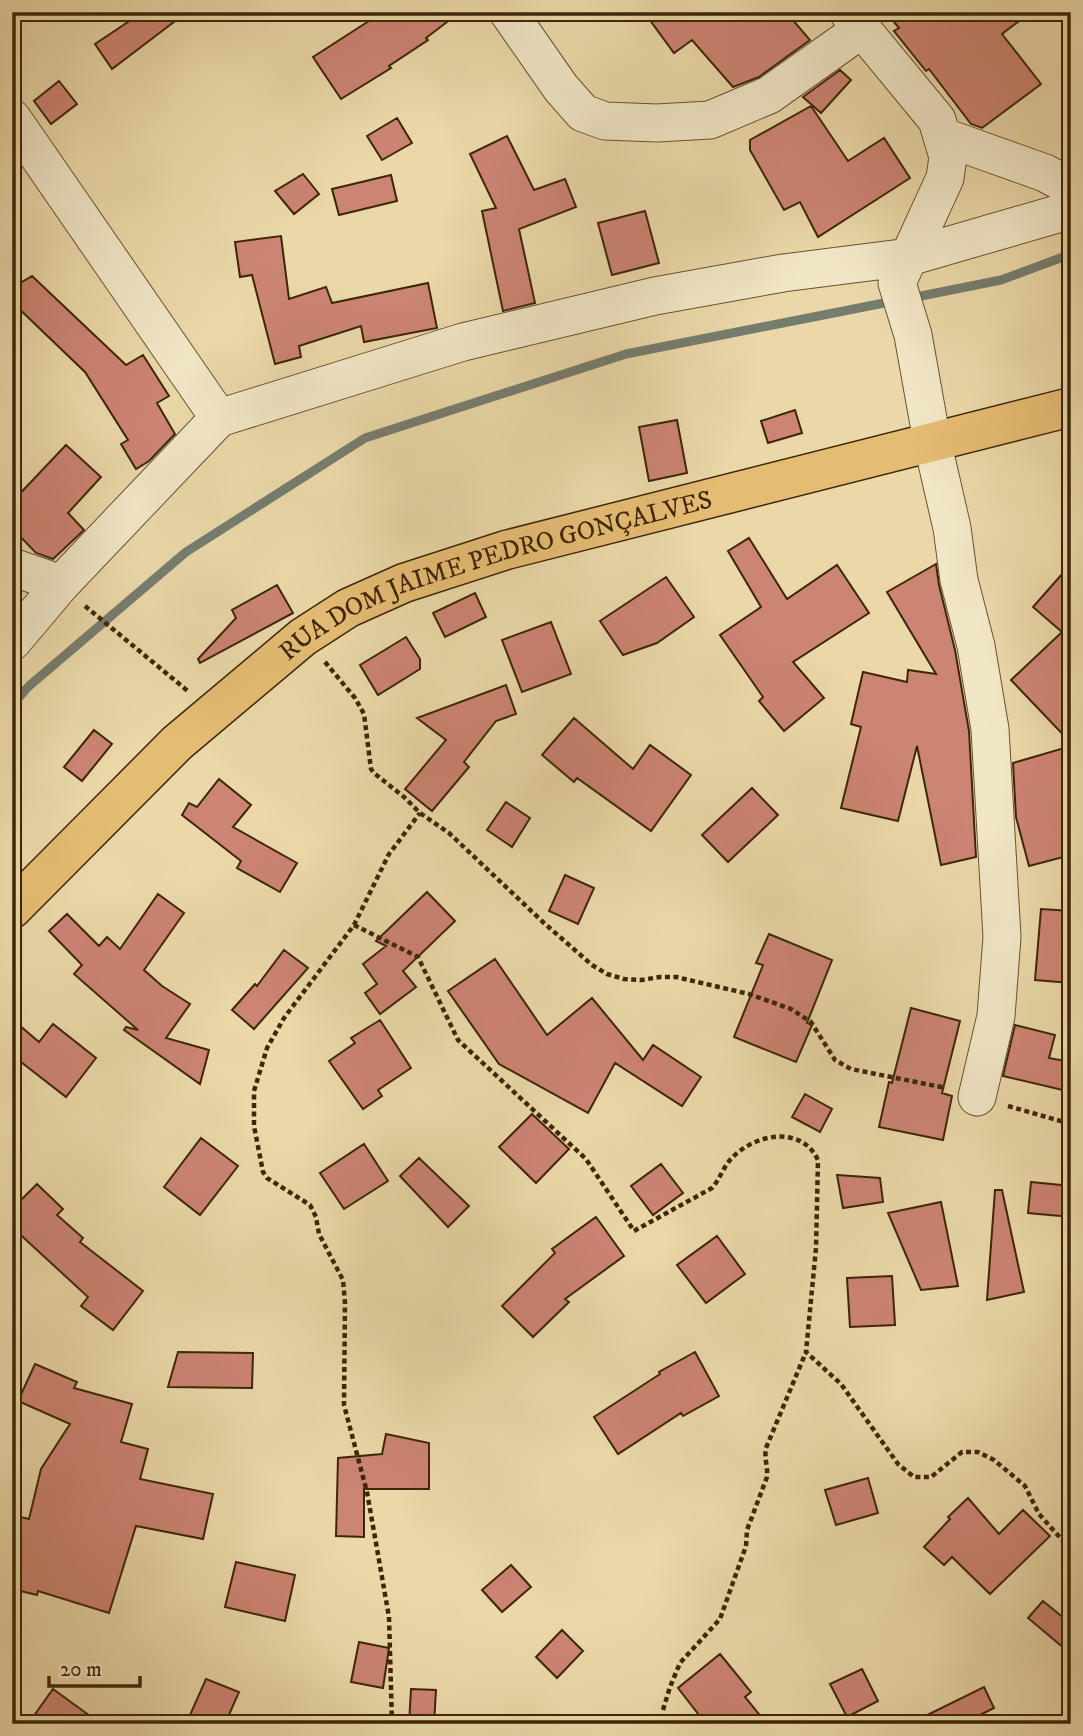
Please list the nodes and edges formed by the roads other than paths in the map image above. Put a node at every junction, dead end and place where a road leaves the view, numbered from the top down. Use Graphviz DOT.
graph roads {
  1 [pos="508,12"];
  2 [pos="855,21"];
  3 [pos="12,118"];
  4 [pos="944,137"];
  5 [pos="1071,187"];
  6 [pos="1071,210"];
  7 [pos="903,270"];
  8 [pos="1071,407"];
  9 [pos="219,418"];
  10 [pos="932,441"];
  11 [pos="12,567"];
  12 [pos="61,584"];
  13 [pos="12,642"];
  14 [pos="12,909"];
  15 [pos="977,1097"];
  1 -- 2 [label="street"];
  2 -- 4 [label="street"];
  3 -- 9 [label="street"];
  4 -- 5 [label="street"];
  4 -- 7 [label="street"];
  6 -- 7 [label="street"];
  7 -- 9 [label="street"];
  7 -- 10 [label="street"];
  8 -- 10 [label="main road, RUA DOM JAIME PEDRO GONÇALVES"];
  9 -- 12 [label="street"];
  10 -- 14 [label="main road, RUA DOM JAIME PEDRO GONÇALVES"];
  10 -- 15 [label="street"];
  11 -- 12 [label="street"];
  12 -- 13 [label="street"];
}
